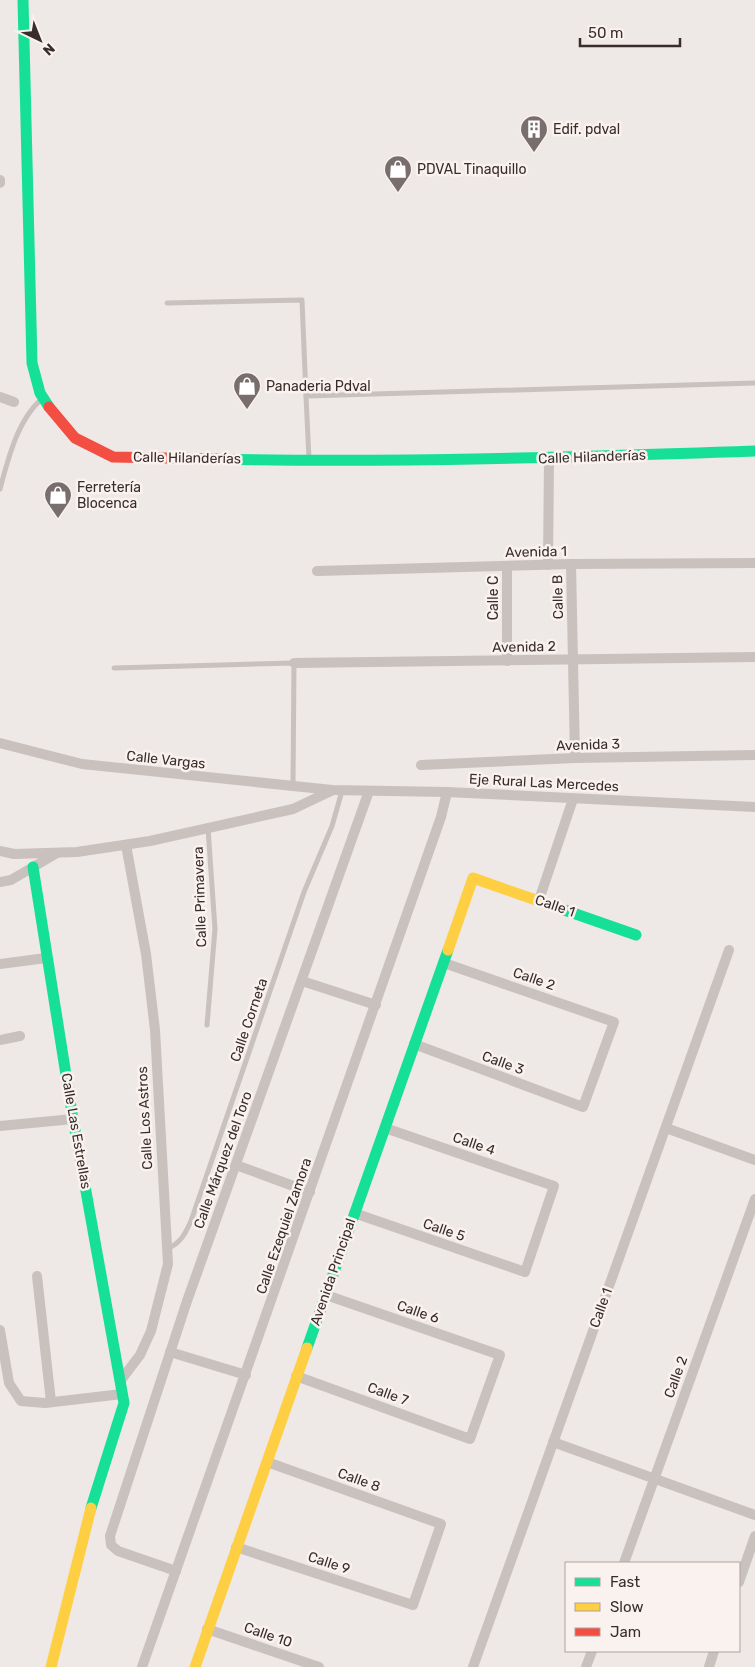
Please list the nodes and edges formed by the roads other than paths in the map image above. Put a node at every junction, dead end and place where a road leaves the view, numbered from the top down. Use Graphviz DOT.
graph roads {
  1 [pos="23,0"];
  2 [pos="167,303"];
  3 [pos="755,383"];
  4 [pos="306,396"];
  5 [pos="0,397"];
  6 [pos="43,398"];
  7 [pos="14,402"];
  8 [pos="755,451"];
  9 [pos="549,458"];
  10 [pos="309,461"];
  11 [pos="0,489"];
  12 [pos="755,563"];
  13 [pos="571,564"];
  14 [pos="548,565"];
  15 [pos="507,566"];
  16 [pos="317,571"];
  17 [pos="755,657"];
  18 [pos="507,660"];
  19 [pos="573,660"];
  20 [pos="294,663"];
  21 [pos="114,668"];
  22 [pos="0,744"];
  23 [pos="755,755"];
  24 [pos="575,758"];
  25 [pos="422,765"];
  26 [pos="293,787"];
  27 [pos="337,791"];
  28 [pos="369,791"];
  29 [pos="447,792"];
  30 [pos="573,799"];
  31 [pos="755,807"];
  32 [pos="208,828"];
  33 [pos="126,845"];
  34 [pos="0,851"];
  35 [pos="58,852"];
  36 [pos="33,867"];
  37 [pos="473,878"];
  38 [pos="0,882"];
  39 [pos="538,900"];
  40 [pos="636,934"];
  41 [pos="729,950"];
  42 [pos="46,958"];
  43 [pos="444,962"];
  44 [pos="0,964"];
  45 [pos="302,981"];
  46 [pos="376,1006"];
  47 [pos="207,1025"];
  48 [pos="20,1036"];
  49 [pos="0,1040"];
  50 [pos="414,1044"];
  51 [pos="583,1107"];
  52 [pos="73,1119"];
  53 [pos="0,1126"];
  54 [pos="385,1128"];
  55 [pos="666,1128"];
  56 [pos="755,1160"];
  57 [pos="236,1165"];
  58 [pos="310,1192"];
  59 [pos="755,1199"];
  60 [pos="354,1213"];
  61 [pos="168,1249"];
  62 [pos="525,1272"];
  63 [pos="37,1276"];
  64 [pos="326,1295"];
  65 [pos="0,1330"];
  66 [pos="170,1352"];
  67 [pos="246,1375"];
  68 [pos="296,1376"];
  69 [pos="121,1380"];
  70 [pos="122,1394"];
  71 [pos="51,1402"];
  72 [pos="470,1438"];
  73 [pos="553,1442"];
  74 [pos="267,1462"];
  75 [pos="654,1479"];
  76 [pos="755,1515"];
  77 [pos="755,1536"];
  78 [pos="236,1547"];
  79 [pos="624,1562"];
  80 [pos="176,1571"];
  81 [pos="740,1579"];
  82 [pos="413,1605"];
  83 [pos="207,1629"];
  84 [pos="592,1652"];
  85 [pos="714,1652"];
  86 [pos="51,1667"];
  87 [pos="142,1667"];
  88 [pos="195,1667"];
  89 [pos="319,1667"];
  90 [pos="473,1667"];
  91 [pos="586,1667"];
  92 [pos="709,1667"];
  1 -- 6 [label="street, Calle Hilanderías"];
  2 -- 4 [label="lane"];
  3 -- 4 [label="lane"];
  4 -- 10 [label="lane"];
  5 -- 7 [label="street"];
  6 -- 10 [label="street, Calle Hilanderías"];
  6 -- 11 [label="lane"];
  8 -- 9 [label="street, Calle Hilanderías"];
  9 -- 10 [label="street, Calle Hilanderías"];
  9 -- 14 [label="street"];
  12 -- 13 [label="street, Avenida 1"];
  13 -- 14 [label="street, Avenida 1"];
  13 -- 19 [label="street, Calle B"];
  14 -- 15 [label="street, Avenida 1"];
  15 -- 16 [label="street, Avenida 1"];
  15 -- 18 [label="street, Calle C"];
  17 -- 19 [label="street, Avenida 2"];
  18 -- 19 [label="street, Avenida 2"];
  18 -- 20 [label="street, Avenida 2"];
  19 -- 24 [label="street, Calle B"];
  20 -- 21 [label="lane"];
  20 -- 26 [label="lane"];
  22 -- 26 [label="street, Calle Vargas"];
  23 -- 24 [label="street, Avenida 3"];
  24 -- 25 [label="street, Avenida 3"];
  26 -- 27 [label="street, Calle Vargas"];
  27 -- 28 [label="street, Eje Rural Las Mercedes"];
  27 -- 32 [label="street"];
  27 -- 61 [label="lane, Calle Corneta"];
  28 -- 29 [label="street, Eje Rural Las Mercedes"];
  28 -- 45 [label="street, Calle Márquez del Toro"];
  29 -- 30 [label="street, Eje Rural Las Mercedes"];
  29 -- 46 [label="street, Calle Ezequiel Zamora"];
  30 -- 31 [label="street, Eje Rural Las Mercedes"];
  30 -- 39 [label="street"];
  32 -- 33 [label="street"];
  32 -- 47 [label="lane, Calle Primavera"];
  33 -- 35 [label="street"];
  33 -- 61 [label="street, Calle Los Astros"];
  34 -- 35 [label="street"];
  35 -- 36 [label="street"];
  36 -- 38 [label="street"];
  36 -- 42 [label="street, Calle Las Estrellas"];
  37 -- 39 [label="street, Calle 1"];
  37 -- 43 [label="street, Avenida Principal"];
  39 -- 40 [label="street, Calle 1"];
  41 -- 55 [label="street, Calle 1"];
  42 -- 44 [label="street"];
  42 -- 52 [label="street, Calle Las Estrellas"];
  43 -- 50 [label="street, Avenida Principal"];
  43 -- 51 [label="street, Calle 2"];
  45 -- 46 [label="street"];
  45 -- 57 [label="street, Calle Márquez del Toro"];
  46 -- 58 [label="street, Calle Ezequiel Zamora"];
  48 -- 49 [label="street"];
  50 -- 51 [label="street, Calle 3"];
  50 -- 54 [label="street, Avenida Principal"];
  52 -- 53 [label="street"];
  52 -- 69 [label="street, Calle Las Estrellas"];
  54 -- 60 [label="street, Avenida Principal"];
  54 -- 62 [label="street, Calle 4"];
  55 -- 56 [label="street"];
  55 -- 73 [label="street, Calle 1"];
  57 -- 58 [label="street"];
  57 -- 66 [label="street, Calle Márquez del Toro"];
  58 -- 67 [label="street, Calle Ezequiel Zamora"];
  59 -- 75 [label="street, Calle 2"];
  60 -- 62 [label="street, Calle 5"];
  60 -- 64 [label="street, Avenida Principal"];
  61 -- 69 [label="street, Calle Los Astros"];
  63 -- 71 [label="street"];
  64 -- 68 [label="street, Avenida Principal"];
  64 -- 72 [label="street, Calle 6"];
  65 -- 71 [label="street"];
  66 -- 67 [label="street"];
  66 -- 80 [label="street, Calle Márquez del Toro"];
  67 -- 80 [label="street, Calle Ezequiel Zamora"];
  68 -- 72 [label="street, Calle 7"];
  68 -- 74 [label="street, Avenida Principal"];
  69 -- 70 [label="street, Calle Las Estrellas"];
  70 -- 71 [label="street"];
  70 -- 86 [label="street, Calle Las Estrellas"];
  73 -- 75 [label="street"];
  73 -- 90 [label="street, Calle 1"];
  74 -- 78 [label="street, Avenida Principal"];
  74 -- 82 [label="street, Calle 8"];
  75 -- 76 [label="street"];
  75 -- 79 [label="street, Calle 2"];
  77 -- 81 [label="street"];
  78 -- 82 [label="street, Calle 9"];
  78 -- 83 [label="street, Avenida Principal"];
  80 -- 87 [label="street, Calle Ezequiel Zamora"];
  83 -- 88 [label="street, Avenida Principal"];
  83 -- 89 [label="street, Calle 10"];
  84 -- 91 [label="street"];
  85 -- 92 [label="street"];
}
